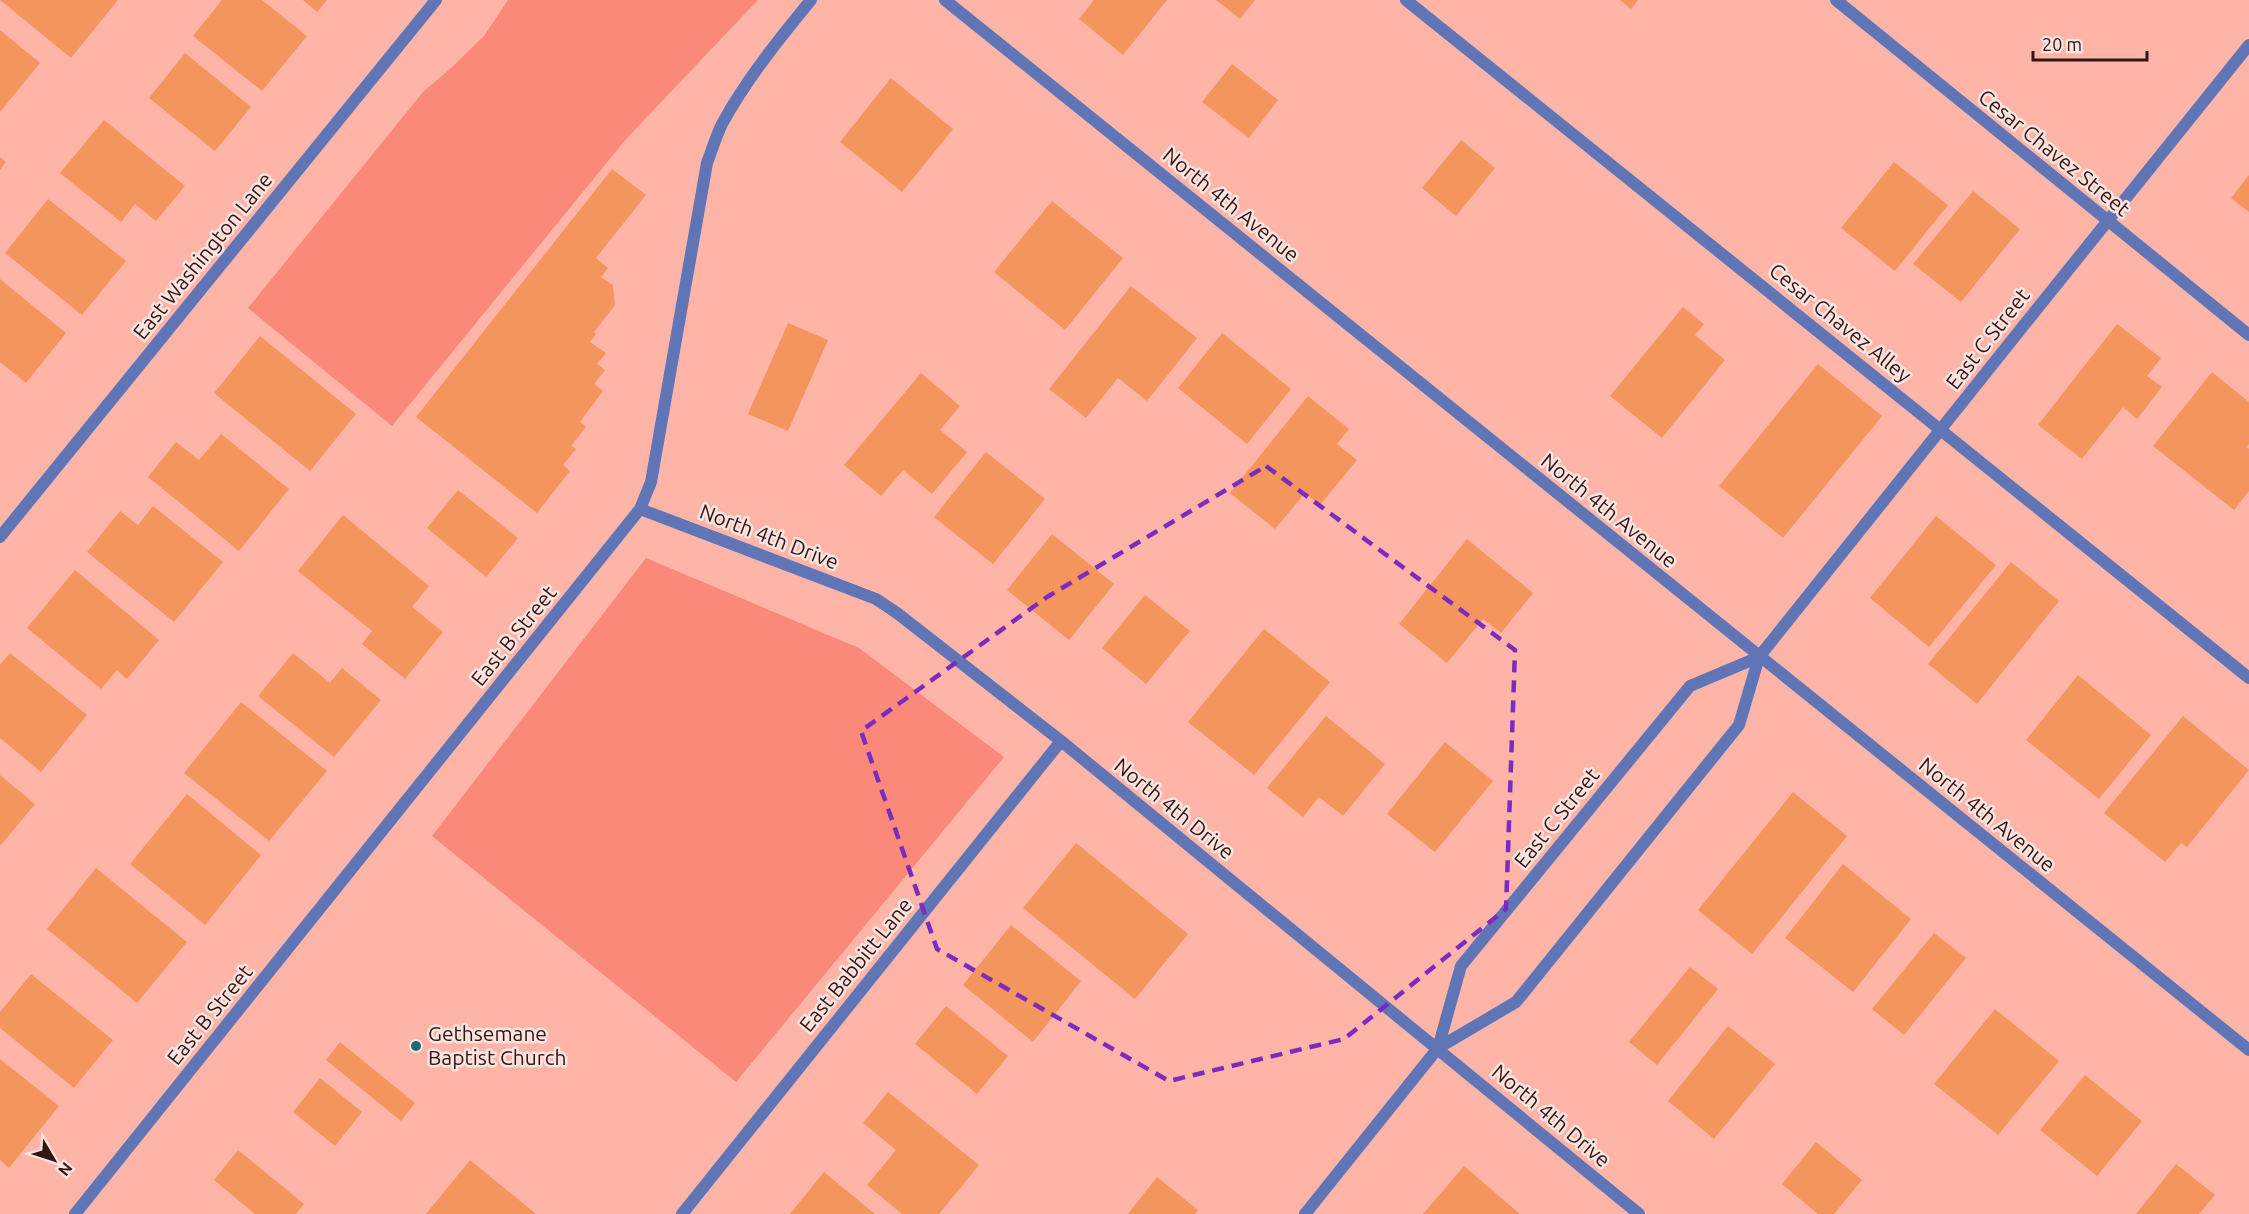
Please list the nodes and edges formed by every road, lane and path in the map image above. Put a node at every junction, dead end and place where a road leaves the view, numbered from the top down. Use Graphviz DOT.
graph roads {
  1 [pos="436,0"];
  2 [pos="811,0"];
  3 [pos="945,0"];
  4 [pos="1406,0"];
  5 [pos="1836,0"];
  6 [pos="2249,45"];
  7 [pos="2106,220"];
  8 [pos="2249,335"];
  9 [pos="1942,430"];
  10 [pos="640,509"];
  11 [pos="0,537"];
  12 [pos="1759,657"];
  13 [pos="2249,678"];
  14 [pos="1061,741"];
  15 [pos="1438,1048"];
  16 [pos="2249,1050"];
  17 [pos="75,1214"];
  18 [pos="682,1214"];
  19 [pos="1305,1214"];
  20 [pos="1639,1214"];
  1 -- 11 [label="street, East Washington Lane"];
  2 -- 10 [label="street, East B Street"];
  3 -- 12 [label="street, North 4th Avenue"];
  4 -- 9 [label="street, Cesar Chavez Alley"];
  5 -- 7 [label="street, Cesar Chavez Street"];
  6 -- 7 [label="street, East C Street"];
  7 -- 8 [label="street, Cesar Chavez Street"];
  7 -- 9 [label="street, East C Street"];
  9 -- 12 [label="street, East C Street"];
  9 -- 13 [label="street, Cesar Chavez Alley"];
  10 -- 14 [label="street, North 4th Drive"];
  10 -- 17 [label="street, East B Street"];
  12 -- 15 [label="street, East C Street"];
  12 -- 15 [label="street, East C Street"];
  12 -- 16 [label="street, North 4th Avenue"];
  14 -- 15 [label="street, North 4th Drive"];
  14 -- 18 [label="street, East Babbitt Lane"];
  15 -- 19 [label="street, East C Street"];
  15 -- 20 [label="street, North 4th Drive"];
}
